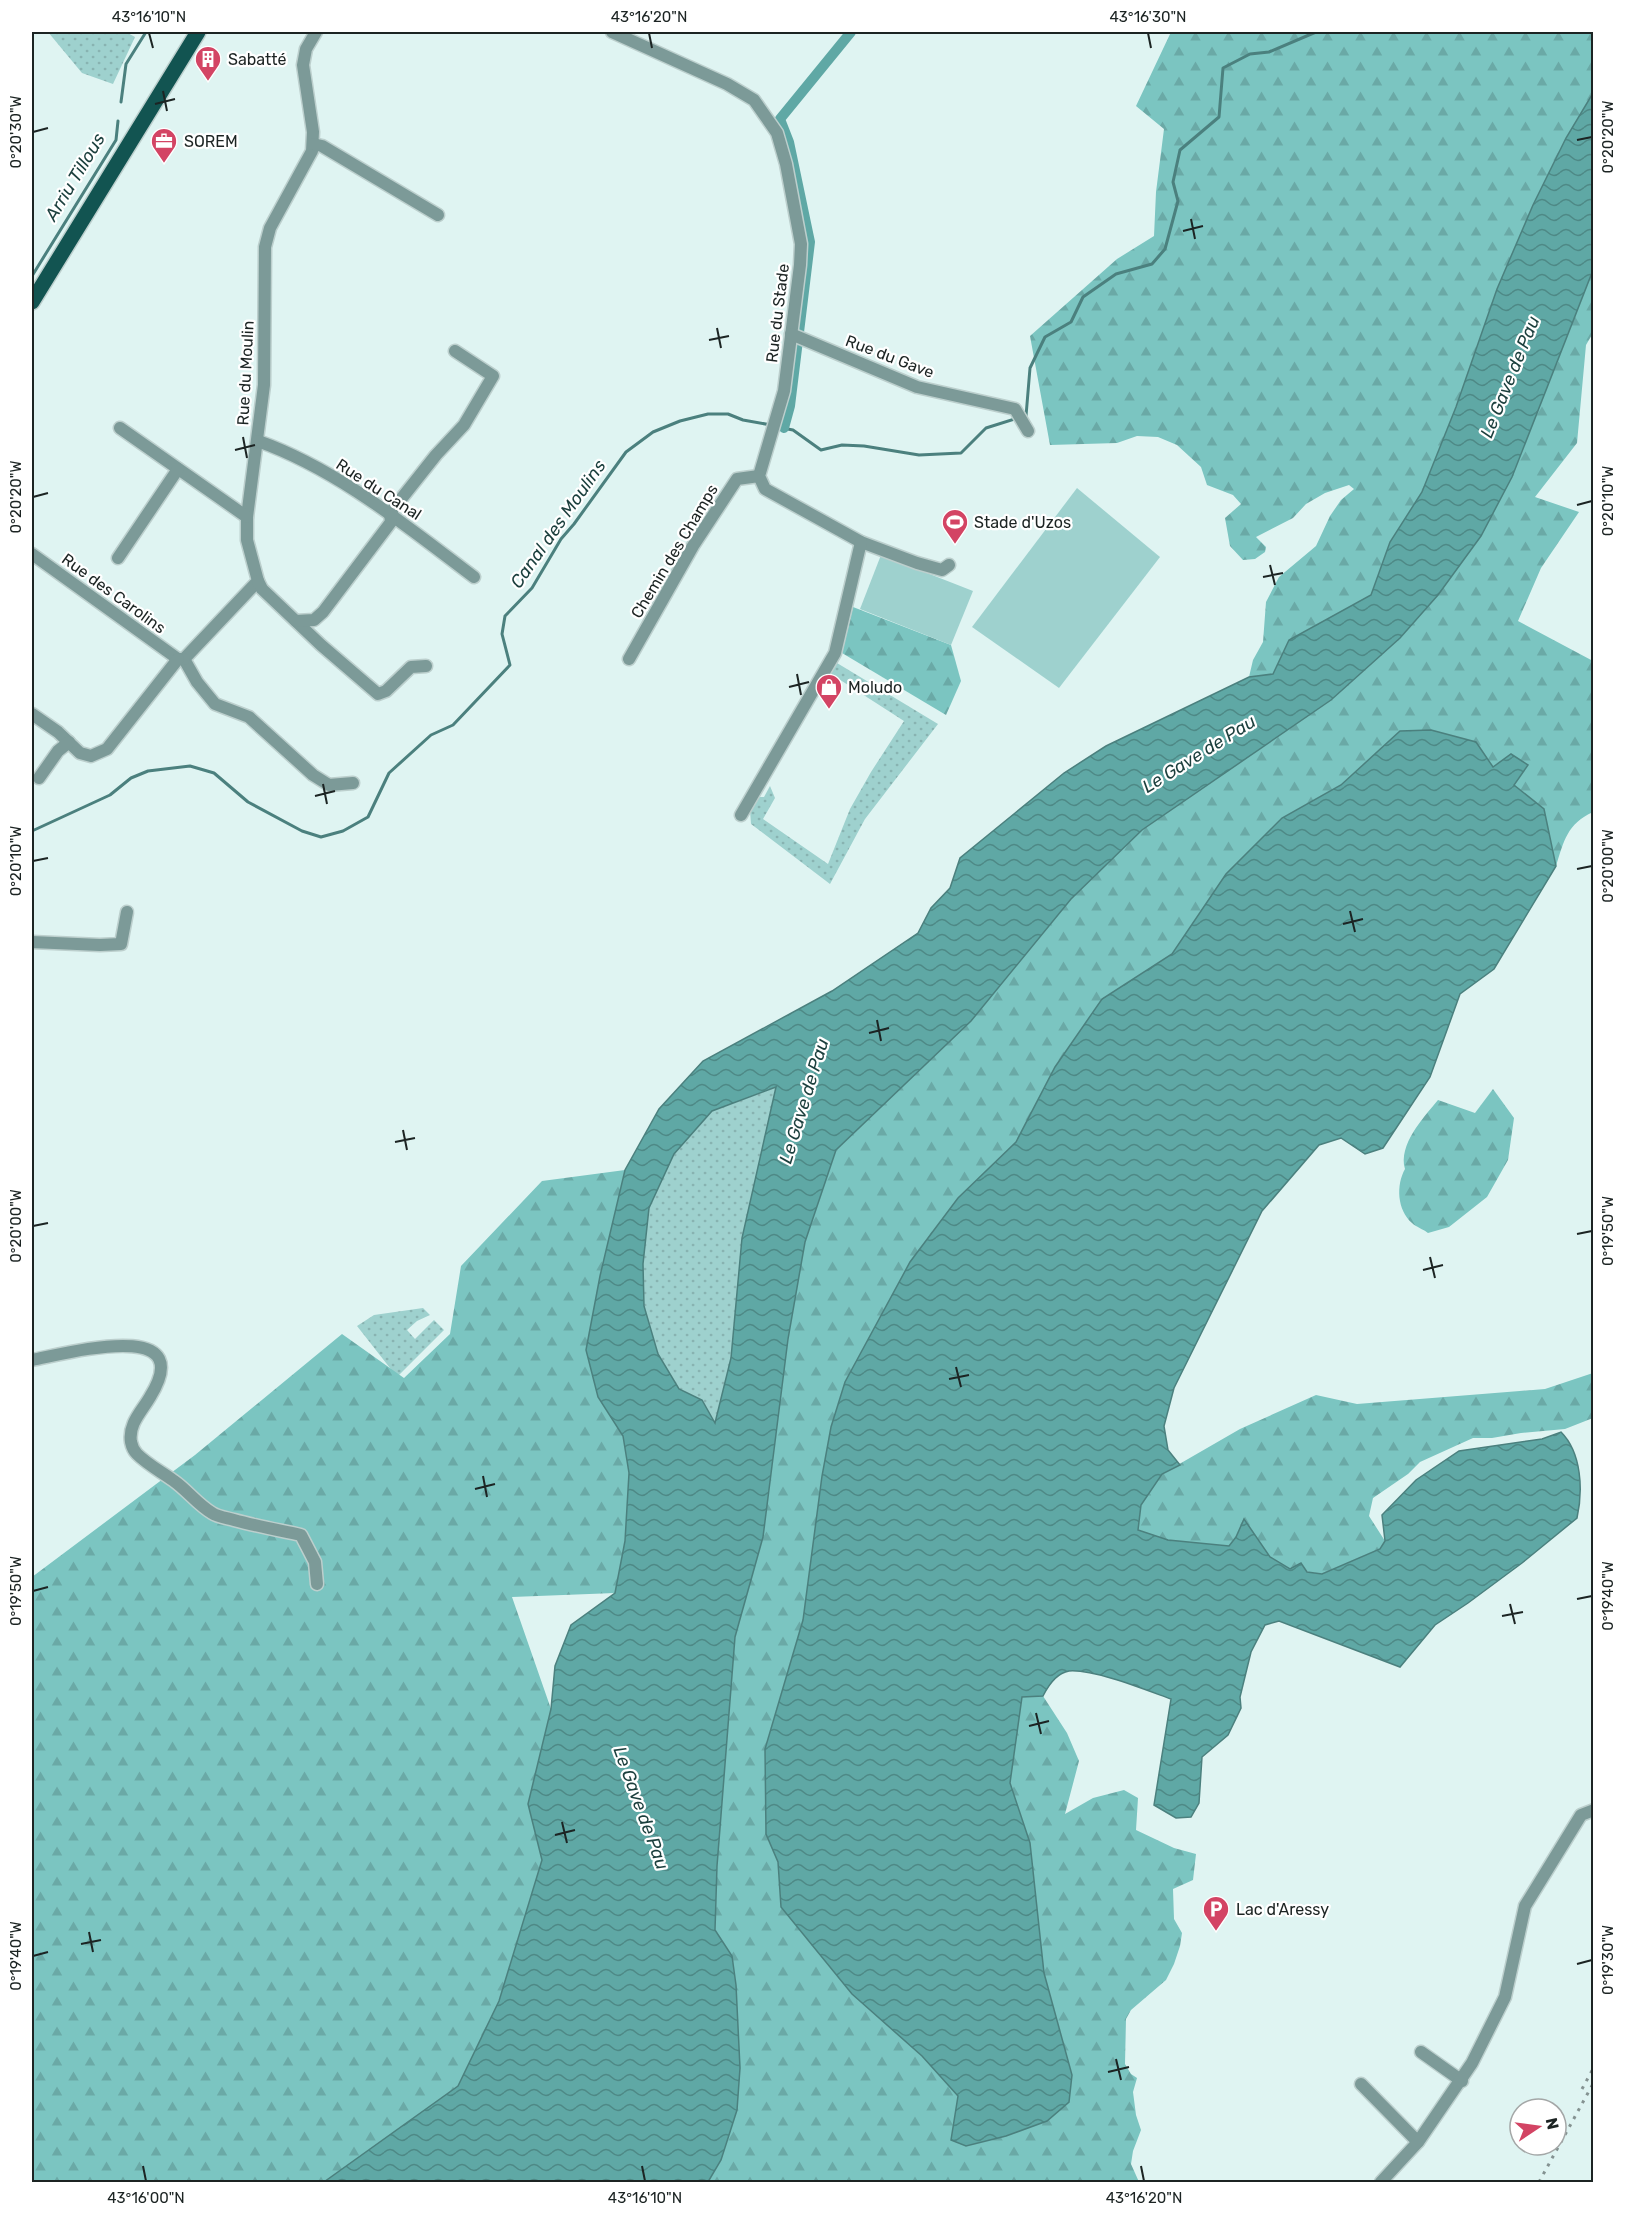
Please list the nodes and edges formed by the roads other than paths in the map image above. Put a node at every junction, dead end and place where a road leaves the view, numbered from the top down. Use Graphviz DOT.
graph roads {
  1 [pos="198,32"];
  2 [pos="316,32"];
  3 [pos="612,32"];
  4 [pos="313,144"];
  5 [pos="438,215"];
  6 [pos="32,302"];
  7 [pos="797,337"];
  8 [pos="456,351"];
  9 [pos="1025,427"];
  10 [pos="120,428"];
  11 [pos="258,441"];
  12 [pos="178,469"];
  13 [pos="759,477"];
  14 [pos="390,513"];
  15 [pos="247,517"];
  16 [pos="861,542"];
  17 [pos="32,554"];
  18 [pos="118,558"];
  19 [pos="949,565"];
  20 [pos="474,577"];
  21 [pos="258,581"];
  22 [pos="318,617"];
  23 [pos="296,621"];
  24 [pos="318,642"];
  25 [pos="181,659"];
  26 [pos="629,659"];
  27 [pos="426,666"];
  28 [pos="32,714"];
  29 [pos="69,742"];
  30 [pos="39,778"];
  31 [pos="353,783"];
  32 [pos="741,815"];
  33 [pos="128,912"];
  34 [pos="32,942"];
  35 [pos="32,1360"];
  36 [pos="317,1584"];
  37 [pos="1593,1810"];
  38 [pos="1421,2052"];
  39 [pos="1462,2081"];
  40 [pos="1361,2084"];
  41 [pos="1418,2142"];
  42 [pos="1381,2182"];
  1 -- 6 [label="main road"];
  2 -- 4 [label="street, Rue du Moulin"];
  3 -- 7 [label="street, Rue du Stade"];
  4 -- 5 [label="street"];
  4 -- 11 [label="street, Rue du Moulin"];
  7 -- 9 [label="street, Rue du Gave"];
  7 -- 13 [label="street, Rue du Stade"];
  8 -- 14 [label="street"];
  10 -- 12 [label="street"];
  11 -- 14 [label="street, Rue du Canal"];
  11 -- 15 [label="street, Rue du Moulin"];
  12 -- 15 [label="street"];
  12 -- 18 [label="street"];
  13 -- 16 [label="street"];
  13 -- 26 [label="street, Chemin des Champs"];
  14 -- 20 [label="street, Rue du Canal"];
  14 -- 22 [label="street"];
  15 -- 21 [label="street, Rue du Moulin"];
  16 -- 19 [label="street"];
  16 -- 32 [label="street"];
  17 -- 25 [label="street, Rue des Carolins"];
  21 -- 23 [label="street"];
  21 -- 25 [label="street"];
  22 -- 23 [label="street"];
  22 -- 24 [label="street"];
  23 -- 24 [label="street"];
  24 -- 27 [label="street"];
  25 -- 29 [label="street"];
  25 -- 31 [label="street"];
  28 -- 29 [label="street"];
  29 -- 30 [label="street"];
  33 -- 34 [label="street"];
  35 -- 36 [label="street"];
  37 -- 39 [label="street"];
  38 -- 39 [label="street"];
  39 -- 41 [label="street"];
  40 -- 41 [label="street"];
  41 -- 42 [label="street"];
}
